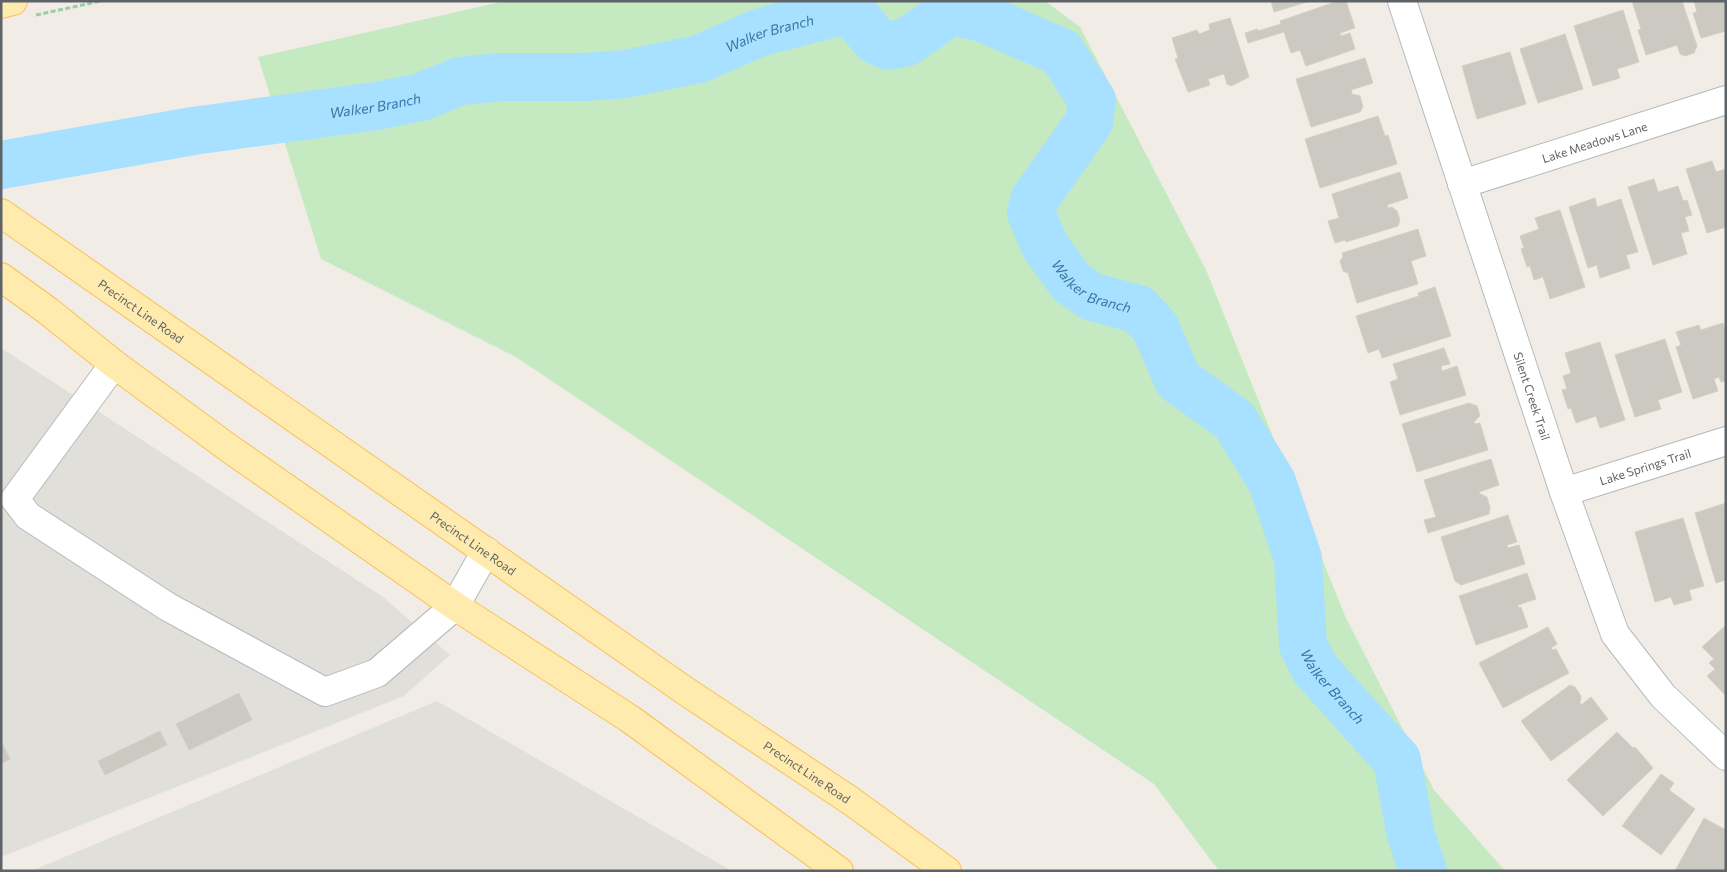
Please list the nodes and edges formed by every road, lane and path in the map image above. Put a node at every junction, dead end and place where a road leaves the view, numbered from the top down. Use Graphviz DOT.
graph roads {
  1 [pos="101,1"];
  2 [pos="1402,1"];
  3 [pos="1,4"];
  4 [pos="20,9"];
  5 [pos="1726,100"];
  6 [pos="1462,184"];
  7 [pos="1,214"];
  8 [pos="1,277"];
  9 [pos="114,364"];
  10 [pos="1726,441"];
  11 [pos="1564,492"];
  12 [pos="486,551"];
  13 [pos="455,606"];
  14 [pos="1726,756"];
  15 [pos="839,871"];
  16 [pos="947,871"];
  1 -- 4 [label="path"];
  2 -- 6 [label="street, Silent Creek Trail"];
  3 -- 4 [label="main road"];
  5 -- 6 [label="street, Lake Meadows Lane"];
  6 -- 11 [label="street, Silent Creek Trail"];
  7 -- 12 [label="main road, Precinct Line Road"];
  8 -- 9 [label="main road"];
  9 -- 13 [label="main road"];
  9 -- 13 [label="street"];
  10 -- 11 [label="street, Lake Springs Trail"];
  11 -- 14 [label="street, Silent Creek Trail"];
  12 -- 13 [label="street"];
  12 -- 16 [label="main road, Precinct Line Road"];
  13 -- 15 [label="main road"];
}
